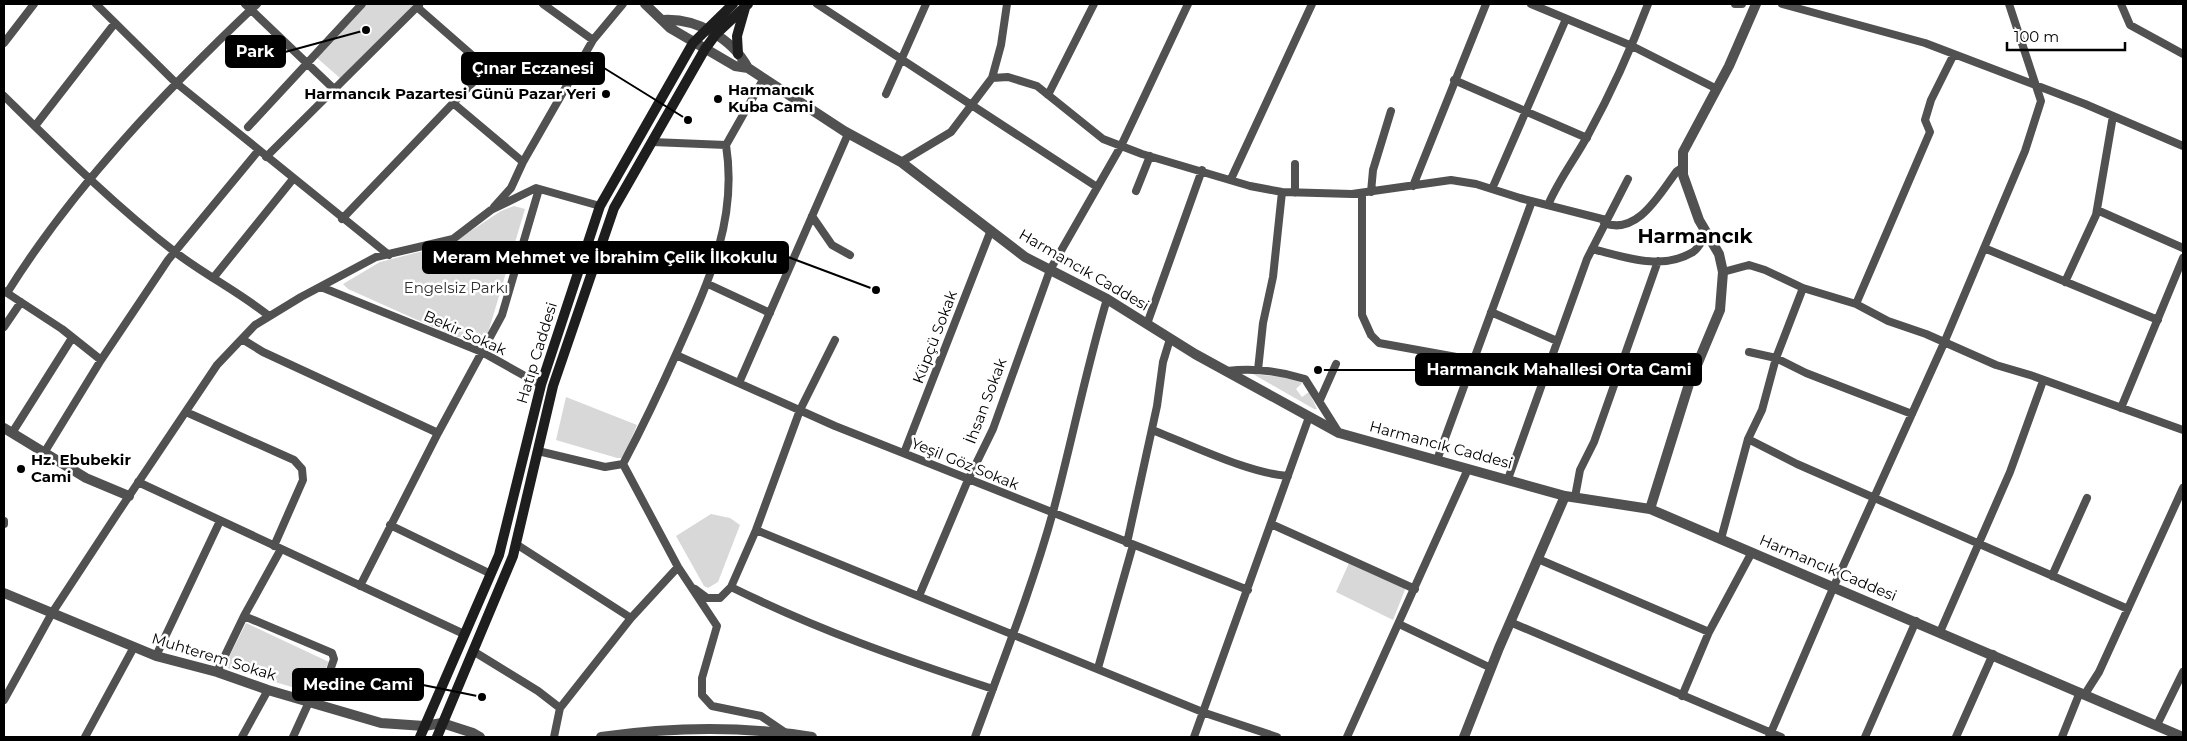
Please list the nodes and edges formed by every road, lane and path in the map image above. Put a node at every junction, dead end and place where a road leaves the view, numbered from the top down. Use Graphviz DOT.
graph roads {
  1 [pos="34,4"];
  2 [pos="96,4"];
  3 [pos="257,4"];
  4 [pos="362,4"];
  5 [pos="543,4"];
  6 [pos="623,4"];
  7 [pos="645,4"];
  8 [pos="733,4"];
  9 [pos="817,4"];
  10 [pos="926,4"];
  11 [pos="1007,4"];
  12 [pos="1094,4"];
  13 [pos="1188,4"];
  14 [pos="1312,4"];
  15 [pos="1486,4"];
  16 [pos="1531,4"];
  17 [pos="1648,4"];
  18 [pos="1735,4"];
  19 [pos="1742,4"];
  20 [pos="1756,4"];
  21 [pos="1782,4"];
  22 [pos="2010,4"];
  23 [pos="2121,4"];
  24 [pos="747,5"];
  25 [pos="419,6"];
  26 [pos="248,7"];
  27 [pos="663,20"];
  28 [pos="1566,20"];
  29 [pos="115,23"];
  30 [pos="707,28"];
  31 [pos="716,34"];
  32 [pos="593,40"];
  33 [pos="692,42"];
  34 [pos="4,43"];
  35 [pos="1632,46"];
  36 [pos="705,49"];
  37 [pos="738,54"];
  38 [pos="1954,54"];
  39 [pos="2183,54"];
  40 [pos="901,61"];
  41 [pos="307,63"];
  42 [pos="748,68"];
  43 [pos="764,78"];
  44 [pos="992,78"];
  45 [pos="1454,80"];
  46 [pos="175,82"];
  47 [pos="2035,85"];
  48 [pos="1717,89"];
  49 [pos="335,90"];
  50 [pos="886,94"];
  51 [pos="1048,95"];
  52 [pos="4,96"];
  53 [pos="453,103"];
  54 [pos="974,104"];
  55 [pos="1391,111"];
  56 [pos="1525,112"];
  57 [pos="2113,116"];
  58 [pos="35,126"];
  59 [pos="248,127"];
  60 [pos="848,134"];
  61 [pos="1587,138"];
  62 [pos="652,142"];
  63 [pos="726,145"];
  64 [pos="1121,146"];
  65 [pos="2183,146"];
  66 [pos="258,151"];
  67 [pos="1150,156"];
  68 [pos="266,157"];
  69 [pos="523,162"];
  70 [pos="901,162"];
  71 [pos="1295,164"];
  72 [pos="1683,167"];
  73 [pos="1202,170"];
  74 [pos="293,179"];
  75 [pos="1230,179"];
  76 [pos="1628,179"];
  77 [pos="91,180"];
  78 [pos="1413,186"];
  79 [pos="1097,187"];
  80 [pos="539,189"];
  81 [pos="1492,189"];
  82 [pos="1136,191"];
  83 [pos="1282,192"];
  84 [pos="1371,192"];
  85 [pos="1295,193"];
  86 [pos="1362,193"];
  87 [pos="1532,201"];
  88 [pos="1548,205"];
  89 [pos="600,206"];
  90 [pos="491,210"];
  91 [pos="2097,210"];
  92 [pos="812,216"];
  93 [pos="342,219"];
  94 [pos="1605,222"];
  95 [pos="991,230"];
  96 [pos="1707,233"];
  97 [pos="1984,248"];
  98 [pos="2183,248"];
  99 [pos="1592,249"];
  100 [pos="176,253"];
  101 [pos="388,254"];
  102 [pos="850,256"];
  103 [pos="2183,258"];
  104 [pos="1658,261"];
  105 [pos="1050,270"];
  106 [pos="1723,272"];
  107 [pos="214,277"];
  108 [pos="2065,282"];
  109 [pos="708,284"];
  110 [pos="321,287"];
  111 [pos="1803,288"];
  112 [pos="5,292"];
  113 [pos="1107,299"];
  114 [pos="21,302"];
  115 [pos="1856,304"];
  116 [pos="1491,312"];
  117 [pos="770,313"];
  118 [pos="269,316"];
  119 [pos="2158,320"];
  120 [pos="1147,324"];
  121 [pos="4,327"];
  122 [pos="72,338"];
  123 [pos="242,339"];
  124 [pos="1170,339"];
  125 [pos="835,340"];
  126 [pos="1557,342"];
  127 [pos="1944,343"];
  128 [pos="482,352"];
  129 [pos="1749,352"];
  130 [pos="676,356"];
  131 [pos="1776,358"];
  132 [pos="100,360"];
  133 [pos="1473,360"];
  134 [pos="1336,364"];
  135 [pos="1258,370"];
  136 [pos="1225,372"];
  137 [pos="2043,381"];
  138 [pos="739,383"];
  139 [pos="541,385"];
  140 [pos="1320,400"];
  141 [pos="2121,408"];
  142 [pos="800,410"];
  143 [pos="186,412"];
  144 [pos="1912,414"];
  145 [pos="1309,417"];
  146 [pos="8,430"];
  147 [pos="1152,430"];
  148 [pos="2183,430"];
  149 [pos="438,433"];
  150 [pos="1339,433"];
  151 [pos="1748,439"];
  152 [pos="538,451"];
  153 [pos="44,453"];
  154 [pos="904,453"];
  155 [pos="1437,460"];
  156 [pos="624,464"];
  157 [pos="1468,469"];
  158 [pos="1288,476"];
  159 [pos="1508,479"];
  160 [pos="968,480"];
  161 [pos="138,482"];
  162 [pos="2183,488"];
  163 [pos="129,496"];
  164 [pos="1570,496"];
  165 [pos="1874,497"];
  166 [pos="2087,498"];
  167 [pos="1650,509"];
  168 [pos="1052,514"];
  169 [pos="220,520"];
  170 [pos="1271,524"];
  171 [pos="390,525"];
  172 [pos="756,530"];
  173 [pos="1721,539"];
  174 [pos="516,544"];
  175 [pos="1130,544"];
  176 [pos="1979,544"];
  177 [pos="278,548"];
  178 [pos="1752,552"];
  179 [pos="1538,559"];
  180 [pos="678,568"];
  181 [pos="491,574"];
  182 [pos="2052,576"];
  183 [pos="360,586"];
  184 [pos="1834,586"];
  185 [pos="691,587"];
  186 [pos="731,587"];
  187 [pos="1415,589"];
  188 [pos="1248,590"];
  189 [pos="4,593"];
  190 [pos="919,596"];
  191 [pos="2128,609"];
  192 [pos="52,613"];
  193 [pos="244,616"];
  194 [pos="631,618"];
  195 [pos="1510,622"];
  196 [pos="1916,622"];
  197 [pos="1400,624"];
  198 [pos="1709,632"];
  199 [pos="1940,632"];
  200 [pos="1013,633"];
  201 [pos="464,634"];
  202 [pos="134,648"];
  203 [pos="473,651"];
  204 [pos="1993,654"];
  205 [pos="156,656"];
  206 [pos="1098,668"];
  207 [pos="1491,668"];
  208 [pos="217,672"];
  209 [pos="2183,672"];
  210 [pos="993,689"];
  211 [pos="268,690"];
  212 [pos="2082,693"];
  213 [pos="1682,696"];
  214 [pos="4,700"];
  215 [pos="314,703"];
  216 [pos="560,708"];
  217 [pos="1205,713"];
  218 [pos="442,723"];
  219 [pos="2157,725"];
  220 [pos="424,726"];
  221 [pos="787,735"];
  222 [pos="1770,735"];
  223 [pos="2178,736"];
  224 [pos="85,737"];
  225 [pos="242,737"];
  226 [pos="293,737"];
  227 [pos="420,737"];
  228 [pos="437,737"];
  229 [pos="480,737"];
  230 [pos="554,737"];
  231 [pos="601,737"];
  232 [pos="812,737"];
  233 [pos="975,737"];
  234 [pos="1194,737"];
  235 [pos="1277,737"];
  236 [pos="1347,737"];
  237 [pos="1464,737"];
  238 [pos="1781,737"];
  239 [pos="1865,737"];
  240 [pos="1956,737"];
  241 [pos="2062,737"];
  1 -- 34 [label="street"];
  2 -- 29 [label="street"];
  3 -- 26 [label="street"];
  4 -- 41 [label="street"];
  5 -- 32 [label="street"];
  6 -- 32 [label="street"];
  7 -- 27 [label="street"];
  8 -- 30 [label="main road, Hatıp Caddesi"];
  9 -- 40 [label="street"];
  10 -- 40 [label="street"];
  11 -- 44 [label="street"];
  12 -- 51 [label="street"];
  13 -- 64 [label="street, İhsan Sokak"];
  14 -- 75 [label="street"];
  15 -- 45 [label="street"];
  16 -- 28 [label="street"];
  17 -- 35 [label="street"];
  18 -- 19 [label="street"];
  20 -- 48 [label="street"];
  21 -- 38 [label="street"];
  22 -- 47 [label="street"];
  23 -- 39 [label="street"];
  24 -- 31 [label="main road, Hatıp Caddesi"];
  24 -- 37 [label="main road"];
  25 -- 49 [label="street"];
  25 -- 53 [label="street"];
  26 -- 41 [label="street"];
  26 -- 46 [label="street"];
  27 -- 30 [label="street"];
  27 -- 33 [label="street"];
  28 -- 35 [label="street"];
  28 -- 56 [label="street"];
  29 -- 46 [label="street"];
  29 -- 58 [label="street"];
  30 -- 31 [label="street"];
  30 -- 33 [label="main road, Hatıp Caddesi"];
  31 -- 36 [label="main road, Hatıp Caddesi"];
  31 -- 37 [label="street"];
  32 -- 69 [label="street"];
  33 -- 36 [label="street"];
  33 -- 89 [label="main road, Hatıp Caddesi"];
  35 -- 48 [label="street"];
  35 -- 61 [label="street"];
  36 -- 42 [label="street"];
  36 -- 62 [label="main road, Hatıp Caddesi"];
  37 -- 42 [label="street"];
  38 -- 47 [label="street"];
  38 -- 115 [label="street"];
  40 -- 50 [label="street"];
  40 -- 54 [label="street"];
  41 -- 49 [label="street"];
  41 -- 59 [label="street"];
  42 -- 43 [label="street, Harmancık Caddesi"];
  43 -- 60 [label="street, Harmancık Caddesi"];
  43 -- 63 [label="street"];
  44 -- 51 [label="street"];
  44 -- 54 [label="street"];
  45 -- 56 [label="street"];
  45 -- 78 [label="street"];
  46 -- 66 [label="street"];
  46 -- 77 [label="street"];
  47 -- 57 [label="street"];
  47 -- 97 [label="street"];
  48 -- 72 [label="street"];
  49 -- 68 [label="street"];
  51 -- 64 [label="street"];
  52 -- 58 [label="street"];
  53 -- 69 [label="street"];
  53 -- 93 [label="street"];
  54 -- 70 [label="street"];
  54 -- 79 [label="street"];
  55 -- 84 [label="street"];
  56 -- 61 [label="street"];
  56 -- 81 [label="street"];
  57 -- 65 [label="street"];
  57 -- 91 [label="street"];
  58 -- 77 [label="street"];
  60 -- 70 [label="street, Harmancık Caddesi"];
  60 -- 92 [label="street"];
  61 -- 88 [label="street"];
  62 -- 63 [label="street"];
  62 -- 152 [label="main road, Hatıp Caddesi"];
  63 -- 109 [label="street"];
  64 -- 67 [label="street"];
  64 -- 79 [label="street, İhsan Sokak"];
  66 -- 68 [label="street"];
  66 -- 100 [label="street"];
  67 -- 73 [label="street"];
  67 -- 82 [label="street"];
  68 -- 74 [label="street"];
  69 -- 90 [label="street"];
  70 -- 95 [label="street, Harmancık Caddesi"];
  71 -- 85 [label="street"];
  72 -- 94 [label="street"];
  72 -- 96 [label="street"];
  73 -- 75 [label="street"];
  73 -- 120 [label="street"];
  74 -- 93 [label="street"];
  74 -- 107 [label="street"];
  75 -- 83 [label="street"];
  76 -- 94 [label="street"];
  77 -- 100 [label="street"];
  77 -- 112 [label="street"];
  78 -- 81 [label="street"];
  78 -- 84 [label="street"];
  79 -- 105 [label="street, İhsan Sokak"];
  80 -- 89 [label="street"];
  80 -- 90 [label="street"];
  80 -- 128 [label="street"];
  81 -- 87 [label="street"];
  83 -- 85 [label="street"];
  83 -- 135 [label="street"];
  84 -- 86 [label="street"];
  85 -- 86 [label="street"];
  86 -- 133 [label="street"];
  87 -- 88 [label="street"];
  87 -- 116 [label="street"];
  88 -- 94 [label="street"];
  89 -- 139 [label="main road, Hatıp Caddesi"];
  90 -- 101 [label="street"];
  91 -- 98 [label="street"];
  91 -- 108 [label="street"];
  92 -- 102 [label="street"];
  92 -- 117 [label="street"];
  93 -- 101 [label="street"];
  94 -- 99 [label="street"];
  95 -- 105 [label="street, Harmancık Caddesi"];
  95 -- 154 [label="street, Küpçü Sokak"];
  96 -- 104 [label="street"];
  96 -- 106 [label="street"];
  97 -- 108 [label="street"];
  97 -- 127 [label="street"];
  99 -- 104 [label="street"];
  99 -- 126 [label="street"];
  100 -- 107 [label="street"];
  100 -- 132 [label="street"];
  101 -- 110 [label="street"];
  103 -- 119 [label="street"];
  104 -- 164 [label="street"];
  105 -- 113 [label="street, Harmancık Caddesi"];
  105 -- 160 [label="street, İhsan Sokak"];
  106 -- 111 [label="street"];
  106 -- 167 [label="street"];
  107 -- 118 [label="street"];
  108 -- 119 [label="street"];
  109 -- 117 [label="street"];
  109 -- 130 [label="street"];
  110 -- 118 [label="street"];
  110 -- 128 [label="street, Bekir Sokak"];
  111 -- 115 [label="street"];
  111 -- 131 [label="street"];
  112 -- 114 [label="street"];
  113 -- 120 [label="street, Harmancık Caddesi"];
  113 -- 168 [label="street"];
  114 -- 121 [label="street"];
  114 -- 122 [label="street"];
  115 -- 127 [label="street"];
  116 -- 126 [label="street"];
  116 -- 133 [label="street"];
  117 -- 138 [label="street"];
  118 -- 123 [label="street"];
  119 -- 141 [label="street"];
  120 -- 124 [label="street, Harmancık Caddesi"];
  122 -- 132 [label="street"];
  122 -- 146 [label="street"];
  123 -- 143 [label="street"];
  123 -- 149 [label="street"];
  124 -- 136 [label="street, Harmancık Caddesi"];
  124 -- 147 [label="street"];
  125 -- 142 [label="street"];
  126 -- 159 [label="street"];
  127 -- 137 [label="street"];
  127 -- 144 [label="street"];
  128 -- 139 [label="street, Bekir Sokak"];
  128 -- 149 [label="street"];
  129 -- 131 [label="street"];
  130 -- 138 [label="street, Yeşil Göz Sokak"];
  130 -- 156 [label="street"];
  131 -- 144 [label="street"];
  131 -- 151 [label="street"];
  132 -- 153 [label="street"];
  133 -- 155 [label="street"];
  134 -- 140 [label="street"];
  135 -- 136 [label="street"];
  135 -- 140 [label="street"];
  136 -- 145 [label="street, Harmancık Caddesi"];
  137 -- 141 [label="street"];
  137 -- 176 [label="street"];
  138 -- 142 [label="street, Yeşil Göz Sokak"];
  139 -- 181 [label="main road, Hatıp Caddesi"];
  140 -- 150 [label="street"];
  141 -- 148 [label="street"];
  142 -- 154 [label="street, Yeşil Göz Sokak"];
  142 -- 172 [label="street"];
  143 -- 161 [label="street"];
  143 -- 177 [label="street"];
  144 -- 165 [label="street"];
  145 -- 150 [label="street, Harmancık Caddesi"];
  145 -- 158 [label="street"];
  146 -- 153 [label="street"];
  147 -- 158 [label="street"];
  147 -- 175 [label="street"];
  149 -- 171 [label="street"];
  150 -- 155 [label="street, Harmancık Caddesi"];
  151 -- 165 [label="street"];
  151 -- 173 [label="street"];
  152 -- 156 [label="street"];
  152 -- 174 [label="main road, Hatıp Caddesi"];
  153 -- 163 [label="street"];
  154 -- 160 [label="street, Yeşil Göz Sokak"];
  155 -- 157 [label="street, Harmancık Caddesi"];
  156 -- 180 [label="street"];
  157 -- 159 [label="street, Harmancık Caddesi"];
  157 -- 187 [label="street"];
  158 -- 170 [label="street"];
  159 -- 164 [label="street, Harmancık Caddesi"];
  160 -- 168 [label="street, Yeşil Göz Sokak"];
  160 -- 190 [label="street, İhsan Sokak"];
  161 -- 163 [label="street"];
  161 -- 169 [label="street"];
  162 -- 191 [label="street"];
  163 -- 192 [label="street"];
  164 -- 167 [label="street, Harmancık Caddesi"];
  164 -- 179 [label="street"];
  165 -- 176 [label="street"];
  165 -- 184 [label="street"];
  166 -- 182 [label="street"];
  167 -- 173 [label="street, Harmancık Caddesi"];
  168 -- 175 [label="street, Yeşil Göz Sokak"];
  168 -- 200 [label="street"];
  169 -- 177 [label="street"];
  169 -- 205 [label="street"];
  170 -- 187 [label="street"];
  170 -- 188 [label="street"];
  171 -- 181 [label="street"];
  171 -- 183 [label="street"];
  172 -- 186 [label="street"];
  172 -- 190 [label="street"];
  173 -- 178 [label="street, Harmancık Caddesi"];
  174 -- 194 [label="street"];
  174 -- 203 [label="main road, Hatıp Caddesi"];
  175 -- 188 [label="street, Yeşil Göz Sokak"];
  175 -- 206 [label="street"];
  176 -- 182 [label="street"];
  176 -- 199 [label="street"];
  177 -- 183 [label="street"];
  177 -- 193 [label="street"];
  178 -- 184 [label="street, Harmancık Caddesi"];
  178 -- 198 [label="street"];
  179 -- 195 [label="street"];
  179 -- 198 [label="street"];
  180 -- 185 [label="street"];
  180 -- 194 [label="street"];
  181 -- 201 [label="main road, Hatıp Caddesi"];
  182 -- 191 [label="street"];
  183 -- 201 [label="street"];
  184 -- 196 [label="street, Harmancık Caddesi"];
  184 -- 222 [label="street"];
  185 -- 186 [label="street"];
  185 -- 221 [label="street"];
  186 -- 210 [label="street"];
  187 -- 197 [label="street"];
  188 -- 217 [label="street"];
  189 -- 192 [label="street, Muhterem Sokak"];
  190 -- 200 [label="street"];
  191 -- 212 [label="street"];
  192 -- 202 [label="street, Muhterem Sokak"];
  192 -- 214 [label="street"];
  193 -- 208 [label="street"];
  193 -- 215 [label="street"];
  194 -- 216 [label="street"];
  195 -- 207 [label="street"];
  195 -- 213 [label="street"];
  196 -- 199 [label="street, Harmancık Caddesi"];
  196 -- 239 [label="street"];
  197 -- 207 [label="street"];
  197 -- 236 [label="street"];
  198 -- 213 [label="street"];
  199 -- 204 [label="street, Harmancık Caddesi"];
  200 -- 206 [label="street"];
  200 -- 210 [label="street"];
  201 -- 220 [label="main road, Hatıp Caddesi"];
  202 -- 205 [label="street, Muhterem Sokak"];
  202 -- 224 [label="street"];
  203 -- 216 [label="street"];
  203 -- 218 [label="main road, Hatıp Caddesi"];
  204 -- 212 [label="street, Harmancık Caddesi"];
  204 -- 240 [label="street"];
  205 -- 208 [label="street, Muhterem Sokak"];
  206 -- 217 [label="street"];
  207 -- 237 [label="street"];
  208 -- 211 [label="street, Muhterem Sokak"];
  209 -- 219 [label="street"];
  210 -- 233 [label="street"];
  211 -- 215 [label="street, Muhterem Sokak"];
  211 -- 225 [label="street"];
  212 -- 219 [label="street, Harmancık Caddesi"];
  212 -- 241 [label="street"];
  213 -- 222 [label="street"];
  215 -- 220 [label="street, Muhterem Sokak"];
  215 -- 226 [label="street"];
  216 -- 230 [label="street"];
  217 -- 234 [label="street"];
  217 -- 235 [label="street"];
  218 -- 220 [label="street, Muhterem Sokak"];
  218 -- 228 [label="main road, Hatıp Caddesi"];
  218 -- 229 [label="street, Muhterem Sokak"];
  219 -- 223 [label="street, Harmancık Caddesi"];
  220 -- 227 [label="main road, Hatıp Caddesi"];
  221 -- 231 [label="street"];
  221 -- 232 [label="street"];
  222 -- 238 [label="street"];
}
